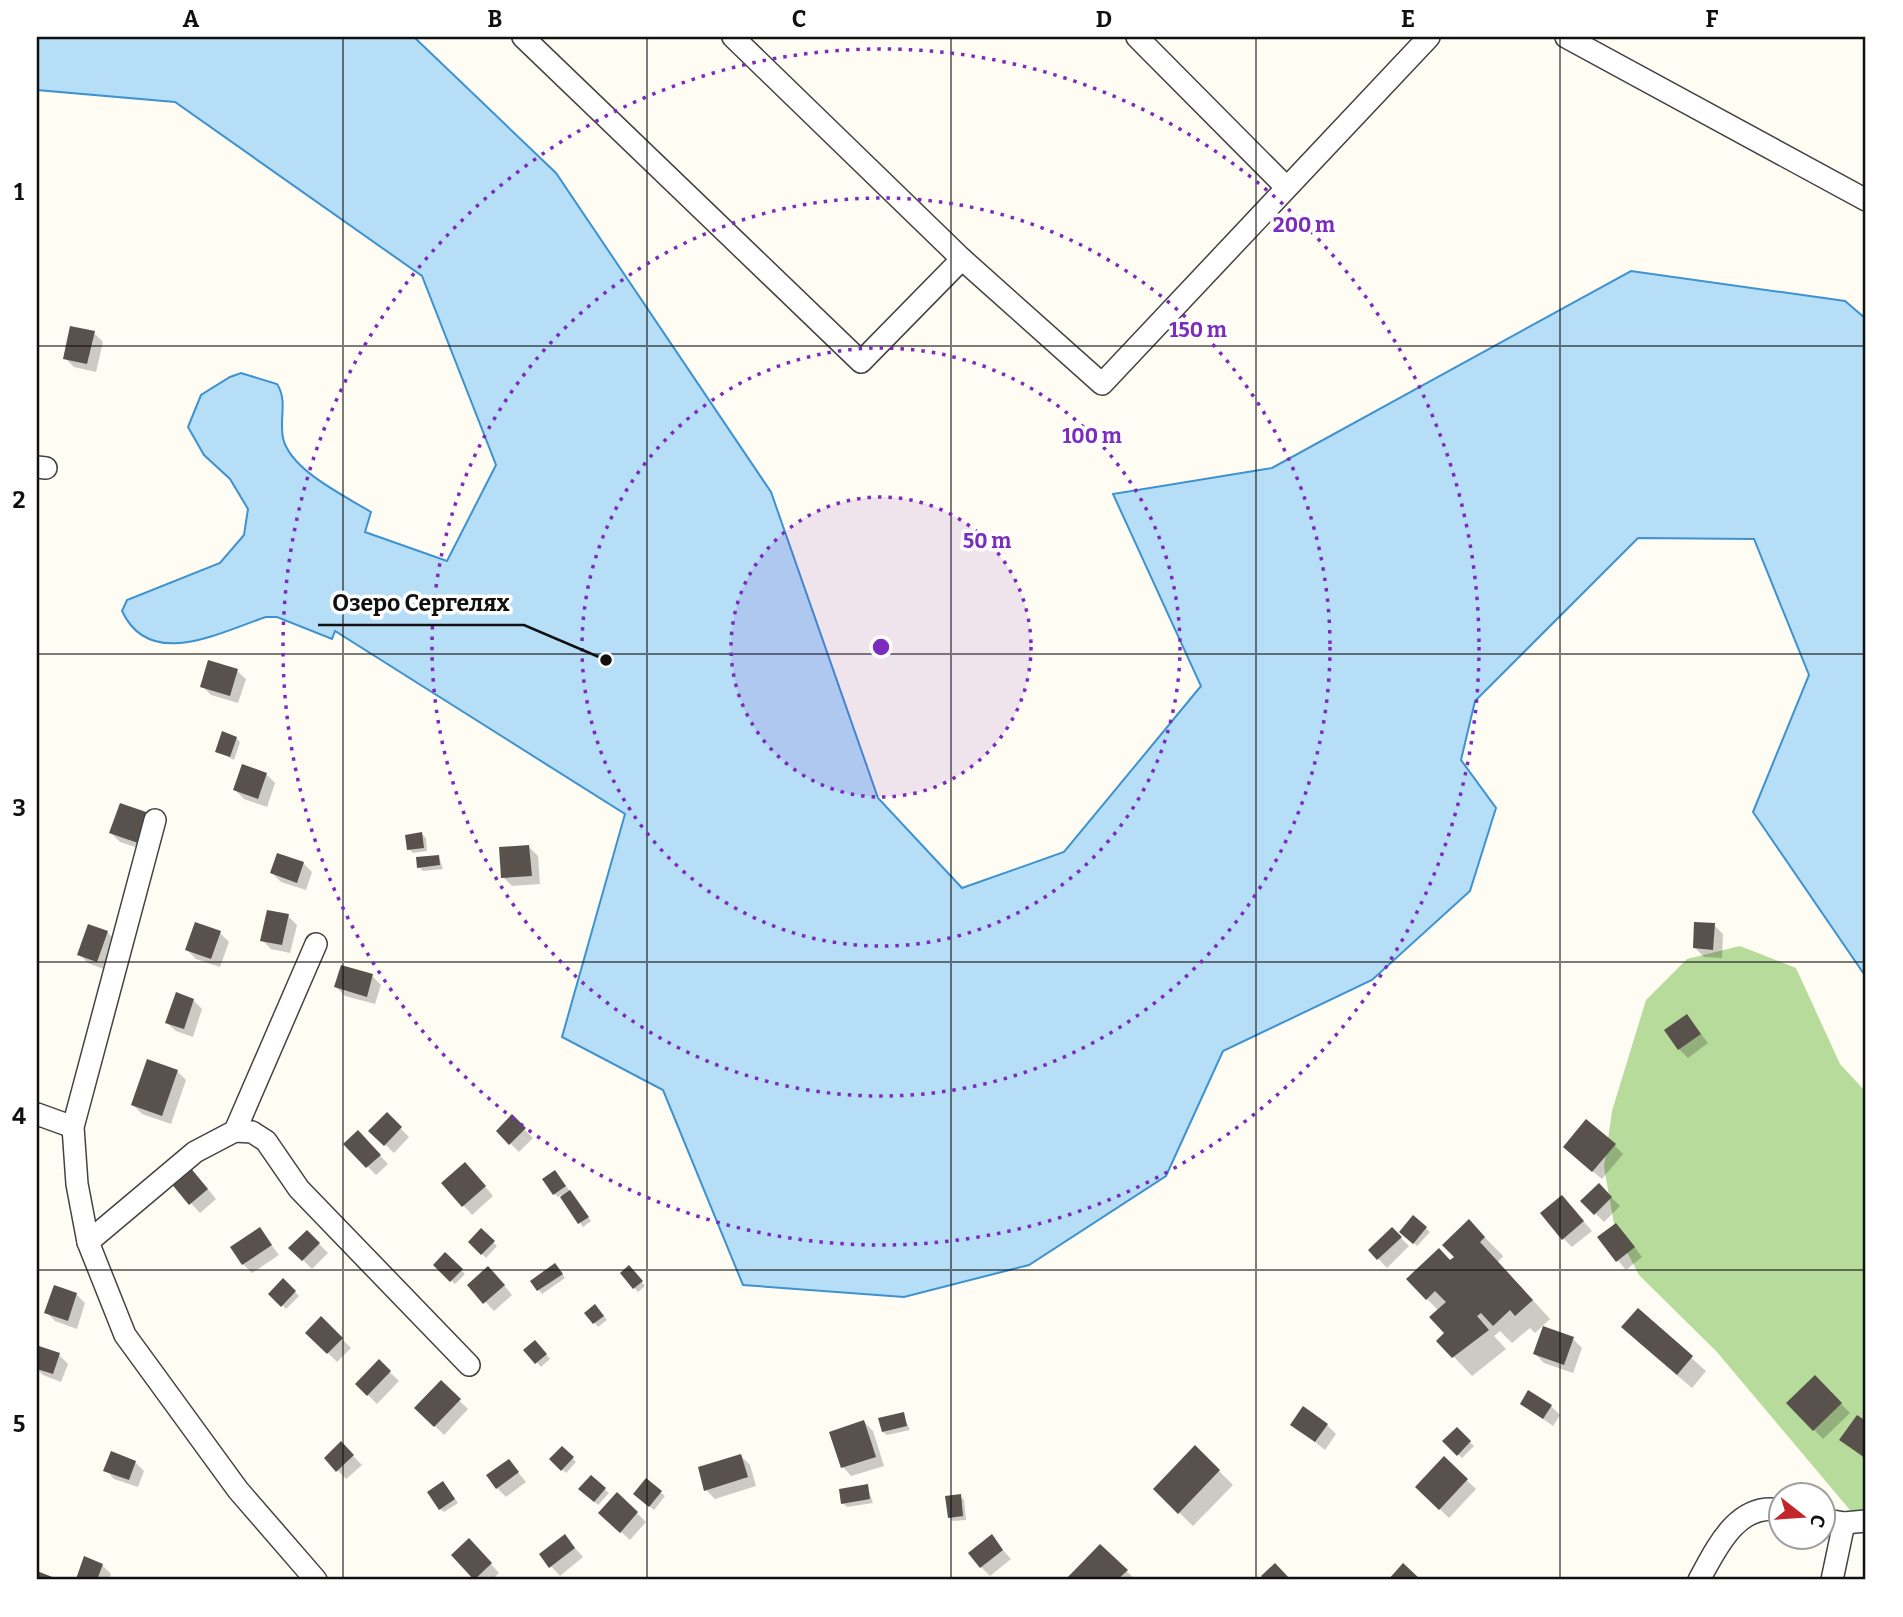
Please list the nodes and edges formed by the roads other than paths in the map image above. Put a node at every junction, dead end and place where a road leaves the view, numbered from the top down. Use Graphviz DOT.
graph roads {
  1 [pos="523,37"];
  2 [pos="733,37"];
  3 [pos="1137,37"];
  4 [pos="1429,37"];
  5 [pos="1566,37"];
  6 [pos="1286,187"];
  7 [pos="1866,200"];
  8 [pos="962,259"];
  9 [pos="155,820"];
  10 [pos="316,944"];
  11 [pos="37,1114"];
  12 [pos="74,1126"];
  13 [pos="235,1131"];
  14 [pos="88,1242"];
  15 [pos="469,1365"];
  16 [pos="1766,1508"];
  17 [pos="1866,1521"];
  18 [pos="1836,1522"];
  19 [pos="1844,1523"];
  20 [pos="316,1580"];
  21 [pos="1699,1580"];
  22 [pos="1832,1580"];
  1 -- 8 [label="street"];
  2 -- 8 [label="street"];
  3 -- 6 [label="street"];
  4 -- 6 [label="street"];
  5 -- 7 [label="street"];
  6 -- 8 [label="street"];
  9 -- 12 [label="street"];
  10 -- 13 [label="street"];
  11 -- 12 [label="street"];
  12 -- 14 [label="street"];
  13 -- 14 [label="street"];
  13 -- 15 [label="street"];
  14 -- 20 [label="street"];
  16 -- 21 [label="street"];
  17 -- 19 [label="street"];
  18 -- 19 [label="street"];
  19 -- 22 [label="street"];
}
